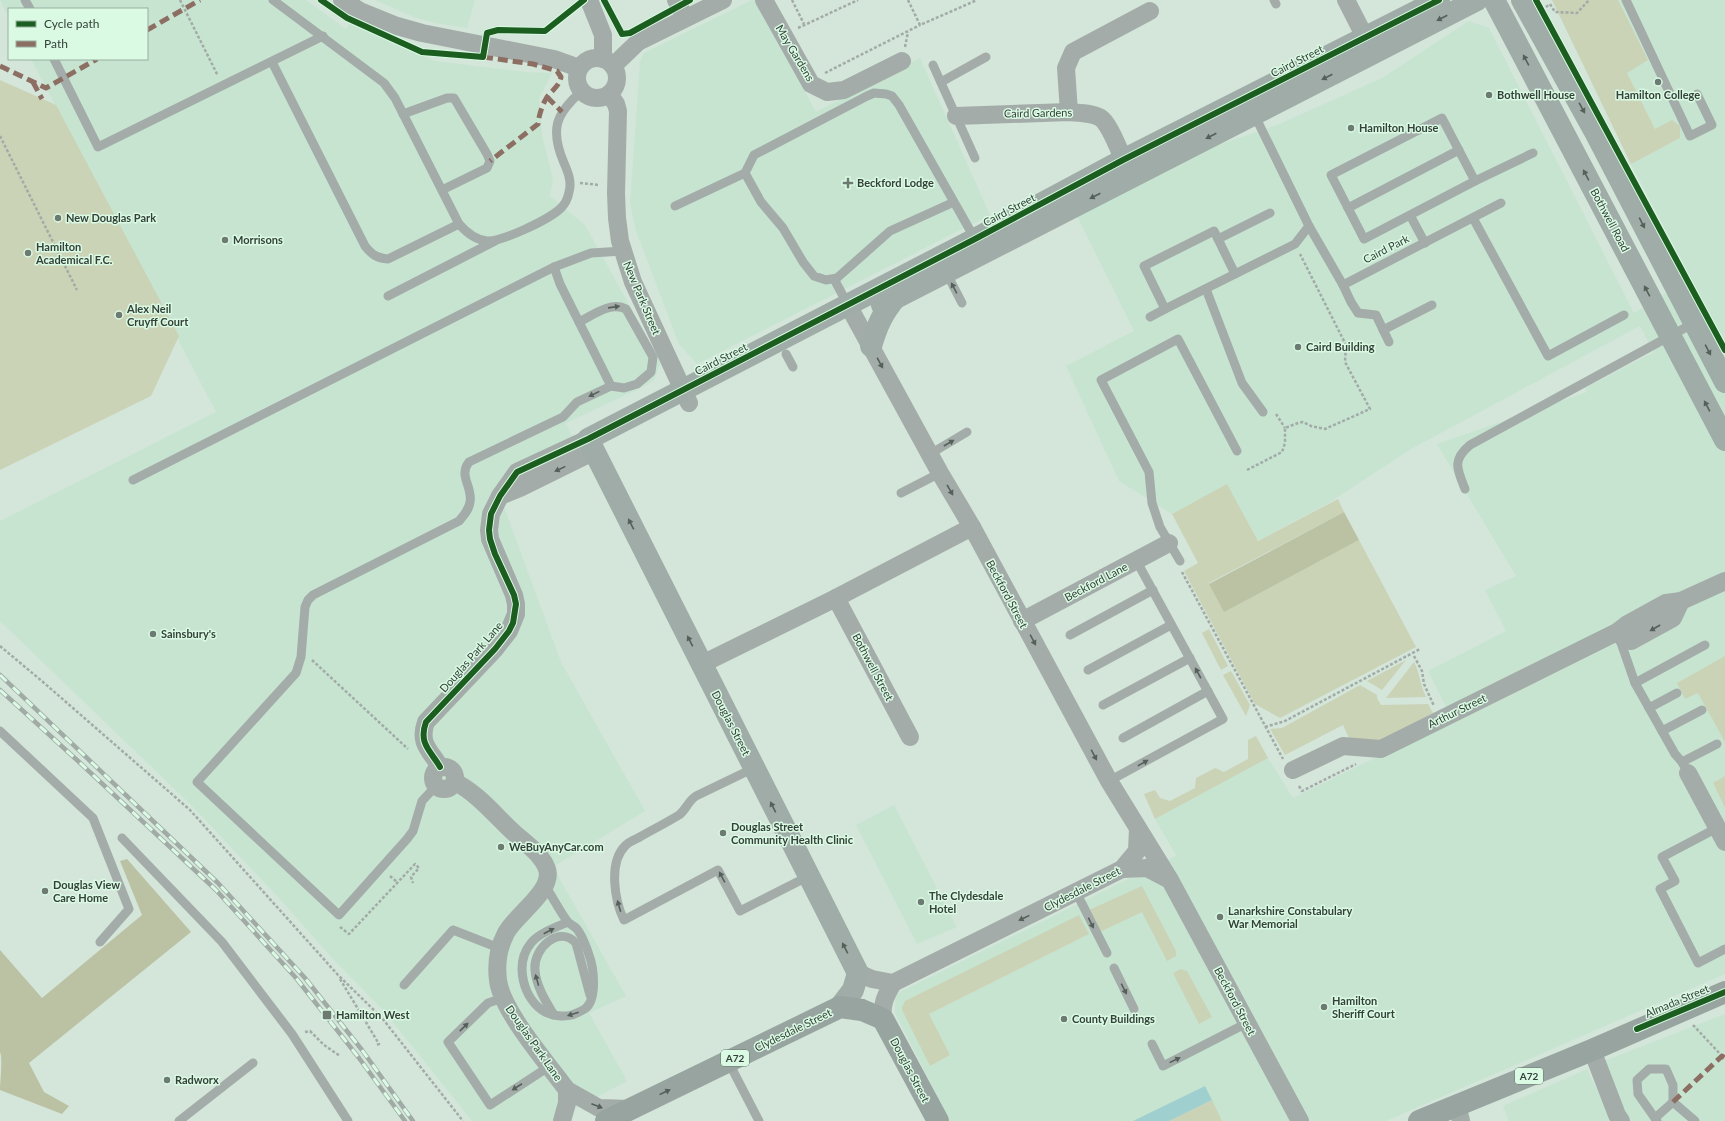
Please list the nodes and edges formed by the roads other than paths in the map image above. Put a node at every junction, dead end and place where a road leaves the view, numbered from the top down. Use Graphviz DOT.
graph roads {
  1 [pos="273,0"];
  2 [pos="342,0"];
  3 [pos="589,0"];
  4 [pos="676,0"];
  5 [pos="723,0"];
  6 [pos="764,0"];
  7 [pos="1346,0"];
  8 [pos="1439,0"];
  9 [pos="1477,0"];
  10 [pos="1494,0"];
  11 [pos="1626,0"];
  12 [pos="1534,5"];
  13 [pos="1150,11"];
  14 [pos="685,18"];
  15 [pos="323,36"];
  16 [pos="1370,45"];
  17 [pos="986,57"];
  18 [pos="55,60"];
  19 [pos="902,61"];
  20 [pos="272,62"];
  21 [pos="608,63"];
  22 [pos="933,65"];
  23 [pos="579,68"];
  24 [pos="941,82"];
  25 [pos="582,91"];
  26 [pos="609,94"];
  27 [pos="1697,94"];
  28 [pos="1069,112"];
  29 [pos="403,114"];
  30 [pos="1254,114"];
  31 [pos="956,116"];
  32 [pos="1458,150"];
  33 [pos="1532,153"];
  34 [pos="975,158"];
  35 [pos="1127,168"];
  36 [pos="745,173"];
  37 [pos="1475,181"];
  38 [pos="442,190"];
  39 [pos="954,202"];
  40 [pos="1501,203"];
  41 [pos="675,206"];
  42 [pos="1348,208"];
  43 [pos="1270,214"];
  44 [pos="1410,214"];
  45 [pos="1473,218"];
  46 [pos="459,224"];
  47 [pos="1309,226"];
  48 [pos="1218,239"];
  49 [pos="497,241"];
  50 [pos="1425,242"];
  51 [pos="979,246"];
  52 [pos="623,251"];
  53 [pos="554,267"];
  54 [pos="946,272"];
  55 [pos="1235,274"];
  56 [pos="834,279"];
  57 [pos="1343,285"];
  58 [pos="1206,288"];
  59 [pos="388,296"];
  60 [pos="896,297"];
  61 [pos="962,303"];
  62 [pos="1432,305"];
  63 [pos="1165,309"];
  64 [pos="852,311"];
  65 [pos="1624,316"];
  66 [pos="1150,317"];
  67 [pos="579,322"];
  68 [pos="1694,323"];
  69 [pos="1383,330"];
  70 [pos="1670,335"];
  71 [pos="1389,342"];
  72 [pos="871,346"];
  73 [pos="1725,382"];
  74 [pos="611,386"];
  75 [pos="686,397"];
  76 [pos="1262,412"];
  77 [pos="1722,429"];
  78 [pos="967,432"];
  79 [pos="592,445"];
  80 [pos="1237,451"];
  81 [pos="930,454"];
  82 [pos="940,473"];
  83 [pos="134,480"];
  84 [pos="1465,489"];
  85 [pos="901,492"];
  86 [pos="972,527"];
  87 [pos="1169,543"];
  88 [pos="1136,560"];
  89 [pos="1180,561"];
  90 [pos="1725,581"];
  91 [pos="1153,590"];
  92 [pos="836,598"];
  93 [pos="1022,622"];
  94 [pos="1171,625"];
  95 [pos="1617,632"];
  96 [pos="1070,635"];
  97 [pos="1705,645"];
  98 [pos="1190,658"];
  99 [pos="702,664"];
  100 [pos="1088,670"];
  101 [pos="1635,683"];
  102 [pos="1208,691"];
  103 [pos="1676,693"];
  104 [pos="1103,705"];
  105 [pos="1649,708"];
  106 [pos="1702,710"];
  107 [pos="0,730"];
  108 [pos="1662,731"];
  109 [pos="910,737"];
  110 [pos="1122,738"];
  111 [pos="1717,744"];
  112 [pos="440,767"];
  113 [pos="754,768"];
  114 [pos="1685,768"];
  115 [pos="1293,773"];
  116 [pos="455,782"];
  117 [pos="1109,782"];
  118 [pos="436,786"];
  119 [pos="1138,829"];
  120 [pos="1721,835"];
  121 [pos="122,838"];
  122 [pos="1122,869"];
  123 [pos="809,876"];
  124 [pos="1170,880"];
  125 [pos="546,887"];
  126 [pos="1076,892"];
  127 [pos="568,922"];
  128 [pos="100,942"];
  129 [pos="499,948"];
  130 [pos="1725,949"];
  131 [pos="1107,953"];
  132 [pos="1114,968"];
  133 [pos="858,974"];
  134 [pos="893,983"];
  135 [pos="404,985"];
  136 [pos="1725,992"];
  137 [pos="503,998"];
  138 [pos="591,998"];
  139 [pos="840,1007"];
  140 [pos="1134,1009"];
  141 [pos="554,1015"];
  142 [pos="883,1019"];
  143 [pos="1247,1023"];
  144 [pos="1152,1044"];
  145 [pos="1592,1050"];
  146 [pos="728,1061"];
  147 [pos="253,1063"];
  148 [pos="550,1066"];
  149 [pos="567,1090"];
  150 [pos="1673,1102"];
  151 [pos="630,1109"];
  152 [pos="1459,1113"];
  153 [pos="1656,1119"];
  154 [pos="179,1121"];
  155 [pos="348,1121"];
  156 [pos="562,1121"];
  157 [pos="606,1121"];
  158 [pos="759,1121"];
  159 [pos="938,1121"];
  160 [pos="1300,1121"];
  161 [pos="1419,1121"];
  162 [pos="1622,1121"];
  163 [pos="1695,1121"];
  1 -- 15 [label="lane"];
  2 -- 23 [label="street"];
  3 -- 21 [label="street"];
  4 -- 14 [label="street"];
  5 -- 14 [label="street"];
  6 -- 19 [label="street, May Gardens"];
  7 -- 16 [label="street"];
  8 -- 16 [label="street, Caird Street"];
  9 -- 16 [label="street, Caird Street, one-way"];
  70 -- 10 [label="street, Bothwell Road, one-way"];
  11 -- 27 [label="lane"];
  12 -- 68 [label="street, one-way"];
  13 -- 28 [label="street"];
  14 -- 21 [label="street"];
  15 -- 20 [label="lane"];
  15 -- 29 [label="lane"];
  16 -- 30 [label="street, Caird Street, one-way"];
  16 -- 35 [label="street, Caird Street"];
  17 -- 24 [label="lane"];
  18 -- 20 [label="lane"];
  20 -- 46 [label="lane"];
  21 -- 23 [label="street"];
  21 -- 26 [label="street"];
  22 -- 24 [label="lane"];
  23 -- 25 [label="street"];
  24 -- 31 [label="lane"];
  25 -- 26 [label="street"];
  25 -- 49 [label="lane"];
  26 -- 52 [label="street, New Park Street"];
  28 -- 31 [label="street, Caird Gardens"];
  28 -- 35 [label="street, Caird Gardens"];
  29 -- 38 [label="lane"];
  29 -- 38 [label="lane"];
  30 -- 35 [label="street, Caird Street, one-way"];
  30 -- 47 [label="lane"];
  31 -- 34 [label="lane"];
  32 -- 37 [label="lane"];
  32 -- 42 [label="lane"];
  32 -- 42 [label="lane"];
  33 -- 37 [label="lane"];
  35 -- 51 [label="street, Caird Street"];
  36 -- 39 [label="lane"];
  36 -- 41 [label="lane"];
  36 -- 56 [label="lane"];
  37 -- 44 [label="lane"];
  38 -- 46 [label="lane"];
  39 -- 51 [label="lane"];
  39 -- 56 [label="lane"];
  40 -- 45 [label="lane, Caird Park"];
  42 -- 44 [label="lane"];
  43 -- 48 [label="lane"];
  44 -- 50 [label="lane"];
  45 -- 50 [label="lane, Caird Park"];
  45 -- 65 [label="lane"];
  46 -- 49 [label="lane"];
  47 -- 55 [label="lane"];
  47 -- 57 [label="lane"];
  48 -- 55 [label="lane"];
  48 -- 63 [label="lane"];
  49 -- 59 [label="lane"];
  50 -- 57 [label="lane, Caird Park"];
  51 -- 54 [label="street, Caird Street"];
  51 -- 64 [label="street, Caird Street"];
  52 -- 53 [label="lane"];
  52 -- 75 [label="street, New Park Street"];
  53 -- 67 [label="lane"];
  53 -- 83 [label="lane"];
  54 -- 60 [label="street, Caird Street"];
  61 -- 54 [label="lane, one-way"];
  55 -- 58 [label="lane"];
  56 -- 64 [label="lane"];
  57 -- 69 [label="lane"];
  58 -- 63 [label="lane"];
  58 -- 76 [label="lane"];
  60 -- 64 [label="street, Caird Street"];
  60 -- 72 [label="street"];
  62 -- 69 [label="lane"];
  63 -- 66 [label="lane"];
  64 -- 72 [label="street, Beckford Street"];
  64 -- 75 [label="street, Caird Street"];
  64 -- 75 [label="street, Caird Street"];
  67 -- 74 [label="lane"];
  67 -- 74 [label="lane, one-way"];
  68 -- 70 [label="lane"];
  68 -- 73 [label="street, one-way"];
  69 -- 71 [label="lane"];
  77 -- 70 [label="street, Bothwell Road, one-way"];
  70 -- 84 [label="lane"];
  72 -- 81 [label="street, Beckford Street, one-way"];
  74 -- 118 [label="lane, one-way"];
  75 -- 79 [label="street, Caird Street"];
  81 -- 78 [label="lane, one-way"];
  99 -- 79 [label="street, Douglas Street, one-way"];
  79 -- 112 [label="street, Douglas Park Lane"];
  80 -- 87 [label="lane"];
  81 -- 82 [label="street, Beckford Street"];
  82 -- 85 [label="lane"];
  82 -- 86 [label="street, Beckford Street, one-way"];
  86 -- 92 [label="street"];
  86 -- 93 [label="street, Beckford Street"];
  87 -- 88 [label="street, Beckford Lane"];
  87 -- 89 [label="lane"];
  88 -- 91 [label="lane"];
  88 -- 93 [label="street, Beckford Lane"];
  90 -- 95 [label="street"];
  91 -- 94 [label="lane"];
  91 -- 96 [label="lane"];
  92 -- 99 [label="street"];
  92 -- 109 [label="street, Bothwell Street"];
  93 -- 117 [label="street, Beckford Street, one-way"];
  94 -- 98 [label="lane"];
  94 -- 100 [label="lane"];
  95 -- 101 [label="lane"];
  95 -- 115 [label="street, Arthur Street"];
  97 -- 101 [label="lane"];
  102 -- 98 [label="lane, one-way"];
  98 -- 104 [label="lane"];
  99 -- 113 [label="street, Douglas Street"];
  101 -- 105 [label="lane"];
  102 -- 110 [label="lane"];
  117 -- 102 [label="lane, one-way"];
  103 -- 105 [label="lane"];
  105 -- 108 [label="lane"];
  106 -- 108 [label="lane"];
  107 -- 128 [label="lane"];
  108 -- 114 [label="lane"];
  111 -- 114 [label="lane"];
  112 -- 116 [label="street, Douglas Park Lane"];
  112 -- 118 [label="street"];
  123 -- 113 [label="street, Douglas Street, one-way"];
  123 -- 113 [label="lane, one-way"];
  114 -- 120 [label="street"];
  116 -- 118 [label="street"];
  116 -- 125 [label="street, Douglas Park Lane"];
  117 -- 119 [label="street, Beckford Street"];
  119 -- 122 [label="street, Clydesdale Street"];
  119 -- 124 [label="street, Beckford Street"];
  120 -- 130 [label="lane"];
  121 -- 155 [label="lane"];
  122 -- 124 [label="street"];
  122 -- 126 [label="street, Clydesdale Street"];
  133 -- 123 [label="street, Douglas Street, one-way"];
  124 -- 143 [label="street, Beckford Street"];
  125 -- 127 [label="lane"];
  125 -- 129 [label="street, Douglas Park Lane"];
  126 -- 131 [label="lane, one-way"];
  126 -- 134 [label="street, Clydesdale Street, one-way"];
  127 -- 138 [label="lane"];
  141 -- 127 [label="lane, one-way"];
  129 -- 135 [label="lane"];
  129 -- 137 [label="street, Douglas Park Lane"];
  132 -- 140 [label="lane, one-way"];
  133 -- 134 [label="street"];
  133 -- 139 [label="street"];
  134 -- 142 [label="street"];
  136 -- 145 [label="main road, Almada Street / A72"];
  137 -- 148 [label="street, Douglas Park Lane"];
  148 -- 137 [label="lane, one-way"];
  138 -- 141 [label="lane, one-way"];
  141 -- 138 [label="lane, one-way"];
  139 -- 142 [label="main road, Clydesdale Street"];
  139 -- 146 [label="main road, Clydesdale Street / A72"];
  142 -- 159 [label="main road, Douglas Street"];
  144 -- 143 [label="lane, one-way"];
  143 -- 160 [label="street, Beckford Street"];
  145 -- 152 [label="main road, Almada Street / A72"];
  145 -- 162 [label="street"];
  151 -- 146 [label="main road, Clydesdale Street / A72, one-way"];
  146 -- 158 [label="lane"];
  147 -- 154 [label="lane"];
  148 -- 149 [label="street, Douglas Park Lane"];
  149 -- 151 [label="street, one-way"];
  149 -- 156 [label="street, Douglas Park Lane"];
  150 -- 153 [label="lane"];
  150 -- 153 [label="lane"];
  150 -- 163 [label="lane"];
  151 -- 157 [label="main road, Clydesdale Street / A72"];
  152 -- 161 [label="main road, Almada Street / A72"];
}
